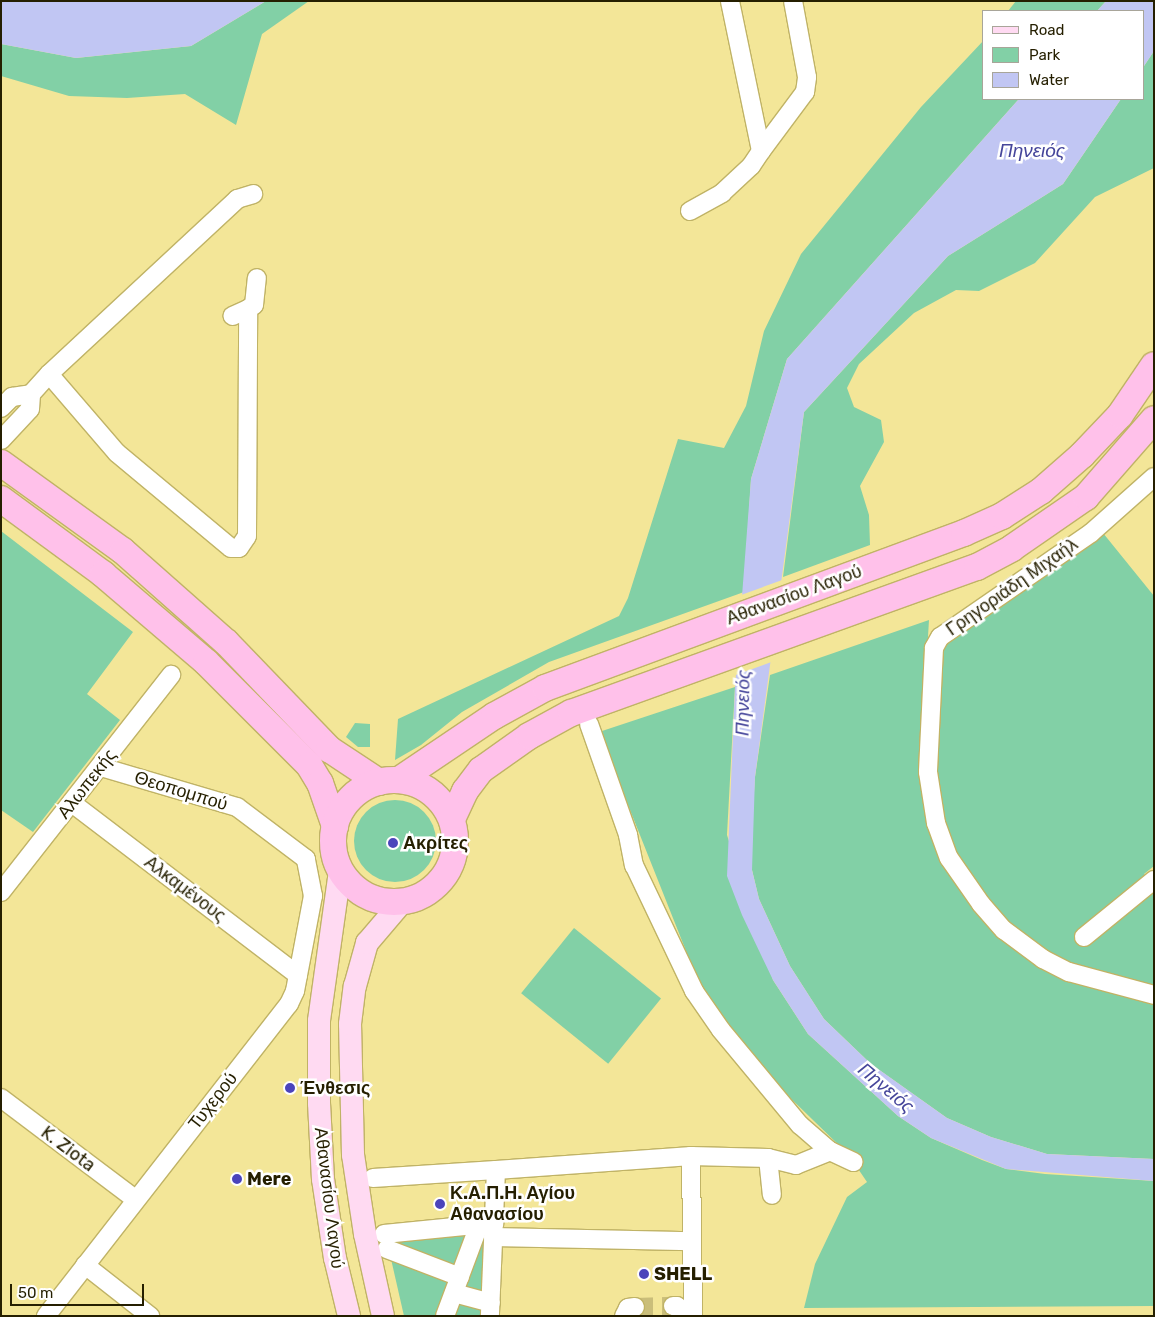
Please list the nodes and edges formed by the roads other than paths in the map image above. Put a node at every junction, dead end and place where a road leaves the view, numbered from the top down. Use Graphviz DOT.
graph roads {
  1 [pos="730,1"];
  2 [pos="793,1"];
  3 [pos="761,151"];
  4 [pos="253,194"];
  5 [pos="690,211"];
  6 [pos="256,278"];
  7 [pos="1154,365"];
  8 [pos="50,374"];
  9 [pos="31,394"];
  10 [pos="1,408"];
  11 [pos="1154,419"];
  12 [pos="1,440"];
  13 [pos="1,462"];
  14 [pos="1154,477"];
  15 [pos="1,499"];
  16 [pos="171,676"];
  17 [pos="588,715"];
  18 [pos="101,767"];
  19 [pos="389,781"];
  20 [pos="72,803"];
  21 [pos="452,819"];
  22 [pos="335,826"];
  23 [pos="306,859"];
  24 [pos="340,870"];
  25 [pos="1154,880"];
  26 [pos="1,892"];
  27 [pos="402,902"];
  28 [pos="1084,937"];
  29 [pos="298,975"];
  30 [pos="1154,995"];
  31 [pos="1,1098"];
  32 [pos="830,1151"];
  33 [pos="691,1156"];
  34 [pos="768,1158"];
  35 [pos="854,1162"];
  36 [pos="496,1170"];
  37 [pos="373,1178"];
  38 [pos="772,1195"];
  39 [pos="135,1199"];
  40 [pos="489,1229"];
  41 [pos="692,1241"];
  42 [pos="85,1265"];
  43 [pos="457,1285"];
  44 [pos="490,1309"];
  45 [pos="46,1316"];
  46 [pos="150,1316"];
  47 [pos="349,1316"];
  48 [pos="383,1316"];
  49 [pos="445,1316"];
  50 [pos="693,1316"];
  1 -- 3 [label="street"];
  2 -- 3 [label="street"];
  3 -- 5 [label="street"];
  4 -- 8 [label="street"];
  6 -- 8 [label="street"];
  7 -- 19 [label="highway, Αθανασίου Λαγού"];
  8 -- 9 [label="street"];
  9 -- 10 [label="street"];
  9 -- 12 [label="street"];
  11 -- 17 [label="highway, Αθανασίου Λαγού"];
  13 -- 19 [label="highway"];
  14 -- 30 [label="street, Γρηγοριάδη Μιχαήλ"];
  15 -- 22 [label="highway"];
  16 -- 18 [label="street, Αλωπεκής"];
  17 -- 21 [label="highway, Αθανασίου Λαγού"];
  17 -- 32 [label="street"];
  18 -- 20 [label="street, Αλωπεκής"];
  18 -- 23 [label="street, Θεοπομπού"];
  19 -- 21 [label="highway"];
  19 -- 22 [label="highway"];
  20 -- 26 [label="street, Αλωπεκής"];
  20 -- 29 [label="street, Αλκαμένους"];
  21 -- 27 [label="highway"];
  22 -- 24 [label="highway"];
  23 -- 29 [label="street, Τυχερού"];
  24 -- 27 [label="highway"];
  24 -- 47 [label="main road, Αθανασίου Λαγού"];
  25 -- 28 [label="street"];
  27 -- 48 [label="main road, Αθανασίου Λαγού"];
  29 -- 39 [label="street, Τυχερού"];
  31 -- 39 [label="street, K. Ziota"];
  32 -- 34 [label="street"];
  32 -- 35 [label="street"];
  33 -- 34 [label="street"];
  33 -- 36 [label="street"];
  33 -- 41 [label="street"];
  34 -- 38 [label="street"];
  36 -- 37 [label="street"];
  36 -- 40 [label="street"];
  39 -- 42 [label="street, Τυχερού"];
  40 -- 41 [label="street"];
  40 -- 43 [label="street"];
  40 -- 43 [label="street"];
  40 -- 44 [label="street"];
  41 -- 50 [label="street"];
  42 -- 45 [label="street, Τυχερού"];
  42 -- 46 [label="street"];
  43 -- 44 [label="street"];
  43 -- 49 [label="street"];
}
